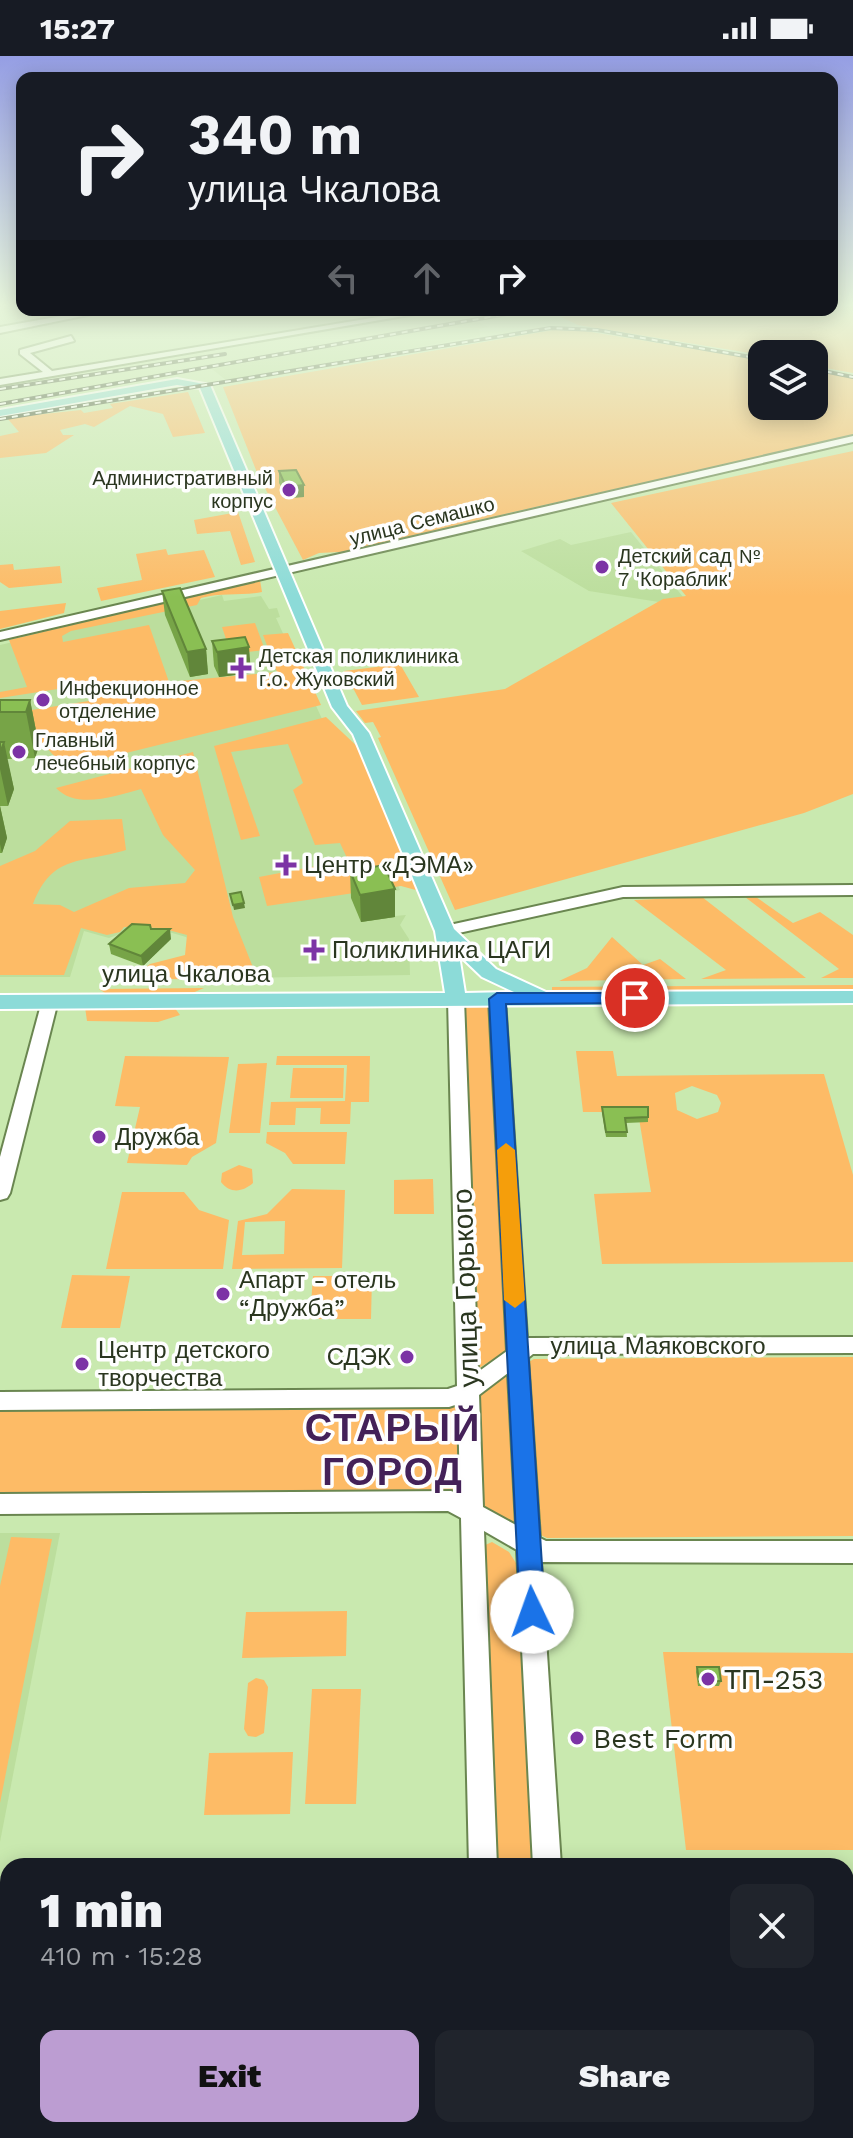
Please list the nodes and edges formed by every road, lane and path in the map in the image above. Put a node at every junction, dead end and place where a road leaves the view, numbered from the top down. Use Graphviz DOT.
graph roads {
  1 [pos="57,403"];
  2 [pos="212,403"];
  3 [pos="0,413"];
  4 [pos="853,439"];
  5 [pos="280,574"];
  6 [pos="0,636"];
  7 [pos="853,890"];
  8 [pos="445,931"];
  9 [pos="489,973"];
  10 [pos="453,977"];
  11 [pos="853,997"];
  12 [pos="544,998"];
  13 [pos="456,999"];
  14 [pos="497,999"];
  15 [pos="50,1001"];
  16 [pos="0,1002"];
  17 [pos="0,1193"];
  18 [pos="853,1345"];
  19 [pos="518,1357"];
  20 [pos="468,1391"];
  21 [pos="0,1401"];
  22 [pos="0,1504"];
  23 [pos="472,1510"];
  24 [pos="528,1542"];
  25 [pos="853,1552"];
  26 [pos="483,1858"];
  27 [pos="547,1858"];
  1 -- 3 [label="main road"];
  2 -- 5 [label="main road"];
  4 -- 5 [label="street, улица Семашко"];
  5 -- 6 [label="street, улица Семашко"];
  5 -- 8 [label="main road"];
  7 -- 8 [label="street"];
  8 -- 9 [label="main road"];
  8 -- 10 [label="main road"];
  9 -- 10 [label="main road"];
  9 -- 12 [label="main road"];
  9 -- 14 [label="main road"];
  10 -- 13 [label="main road"];
  11 -- 12 [label="main road, улица Чкалова"];
  12 -- 14 [label="main road, улица Чкалова"];
  13 -- 14 [label="main road, улица Чкалова"];
  13 -- 15 [label="main road, улица Чкалова"];
  13 -- 20 [label="street, улица Горького"];
  14 -- 19 [label="street, улица Горького"];
  15 -- 16 [label="main road, улица Чкалова"];
  15 -- 17 [label="street"];
  18 -- 19 [label="street, улица Маяковского"];
  19 -- 20 [label="street, улица Маяковского"];
  19 -- 24 [label="street, улица Горького"];
  20 -- 21 [label="street, улица Маяковского"];
  20 -- 23 [label="street, улица Горького"];
  22 -- 23 [label="street"];
  23 -- 24 [label="street"];
  23 -- 26 [label="street, улица Горького"];
  24 -- 25 [label="street"];
  24 -- 27 [label="street, улица Горького"];
}
